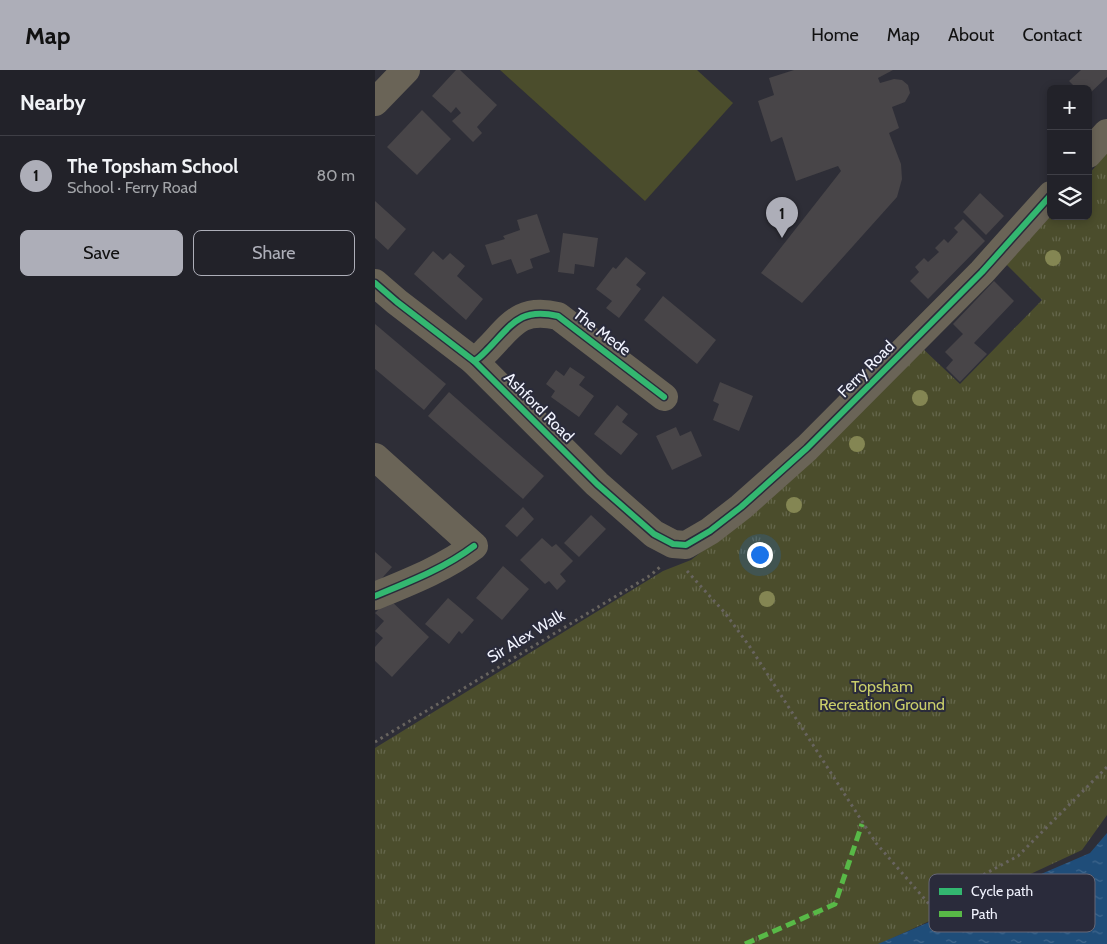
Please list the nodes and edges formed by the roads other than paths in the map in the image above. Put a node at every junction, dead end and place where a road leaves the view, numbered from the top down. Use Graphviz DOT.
graph roads {
  1 [pos="406,70"];
  2 [pos="375,102"];
  3 [pos="1107,133"];
  4 [pos="1092,150"];
  5 [pos="1047,199"];
  6 [pos="375,283"];
  7 [pos="474,361"];
  8 [pos="664,397"];
  9 [pos="375,457"];
  10 [pos="686,545"];
  11 [pos="375,596"];
  1 -- 2 [label="street"];
  3 -- 4 [label="street"];
  5 -- 10 [label="street, Ferry Road"];
  6 -- 7 [label="street, Ashford Road"];
  7 -- 8 [label="street, The Mede"];
  7 -- 10 [label="street, Ashford Road"];
  9 -- 11 [label="street"];
}
